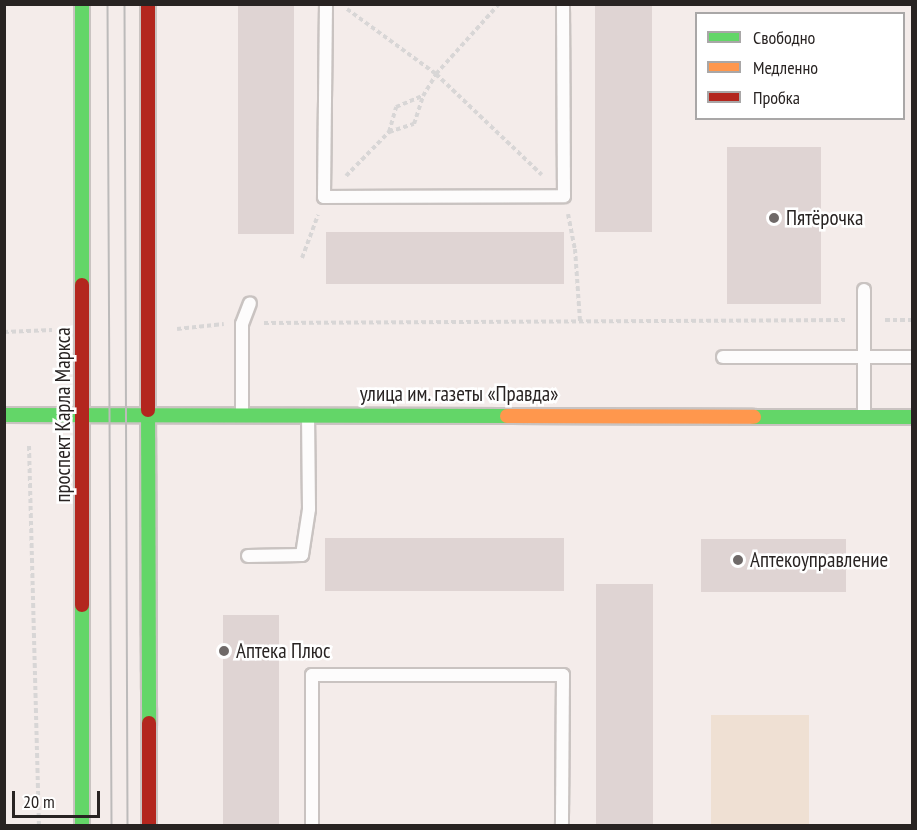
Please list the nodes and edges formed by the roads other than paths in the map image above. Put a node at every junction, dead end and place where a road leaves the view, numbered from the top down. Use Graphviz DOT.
graph roads {
  1 [pos="82,4"];
  2 [pos="148,4"];
  3 [pos="326,4"];
  4 [pos="563,4"];
  5 [pos="864,290"];
  6 [pos="250,303"];
  7 [pos="723,357"];
  8 [pos="912,357"];
  9 [pos="864,358"];
  10 [pos="4,415"];
  11 [pos="308,415"];
  12 [pos="84,416"];
  13 [pos="242,416"];
  14 [pos="864,416"];
  15 [pos="149,417"];
  16 [pos="912,417"];
  17 [pos="248,556"];
  18 [pos="82,825"];
  19 [pos="148,825"];
  20 [pos="312,825"];
  21 [pos="562,825"];
  1 -- 12 [label="main road, проспект Карла Маркса"];
  2 -- 15 [label="main road"];
  3 -- 4 [label="lane"];
  5 -- 9 [label="lane"];
  6 -- 13 [label="lane"];
  7 -- 9 [label="lane"];
  8 -- 9 [label="lane"];
  9 -- 14 [label="lane"];
  10 -- 12 [label="main road, улица им. газеты «Правда»"];
  11 -- 13 [label="main road, улица им. газеты «Правда»"];
  11 -- 14 [label="main road, улица им. газеты «Правда»"];
  11 -- 17 [label="lane"];
  12 -- 15 [label="main road, улица им. газеты «Правда»"];
  12 -- 18 [label="main road, проспект Карла Маркса"];
  13 -- 15 [label="main road, улица им. газеты «Правда»"];
  14 -- 16 [label="main road, улица им. газеты «Правда»"];
  15 -- 19 [label="main road"];
  20 -- 21 [label="lane"];
}
